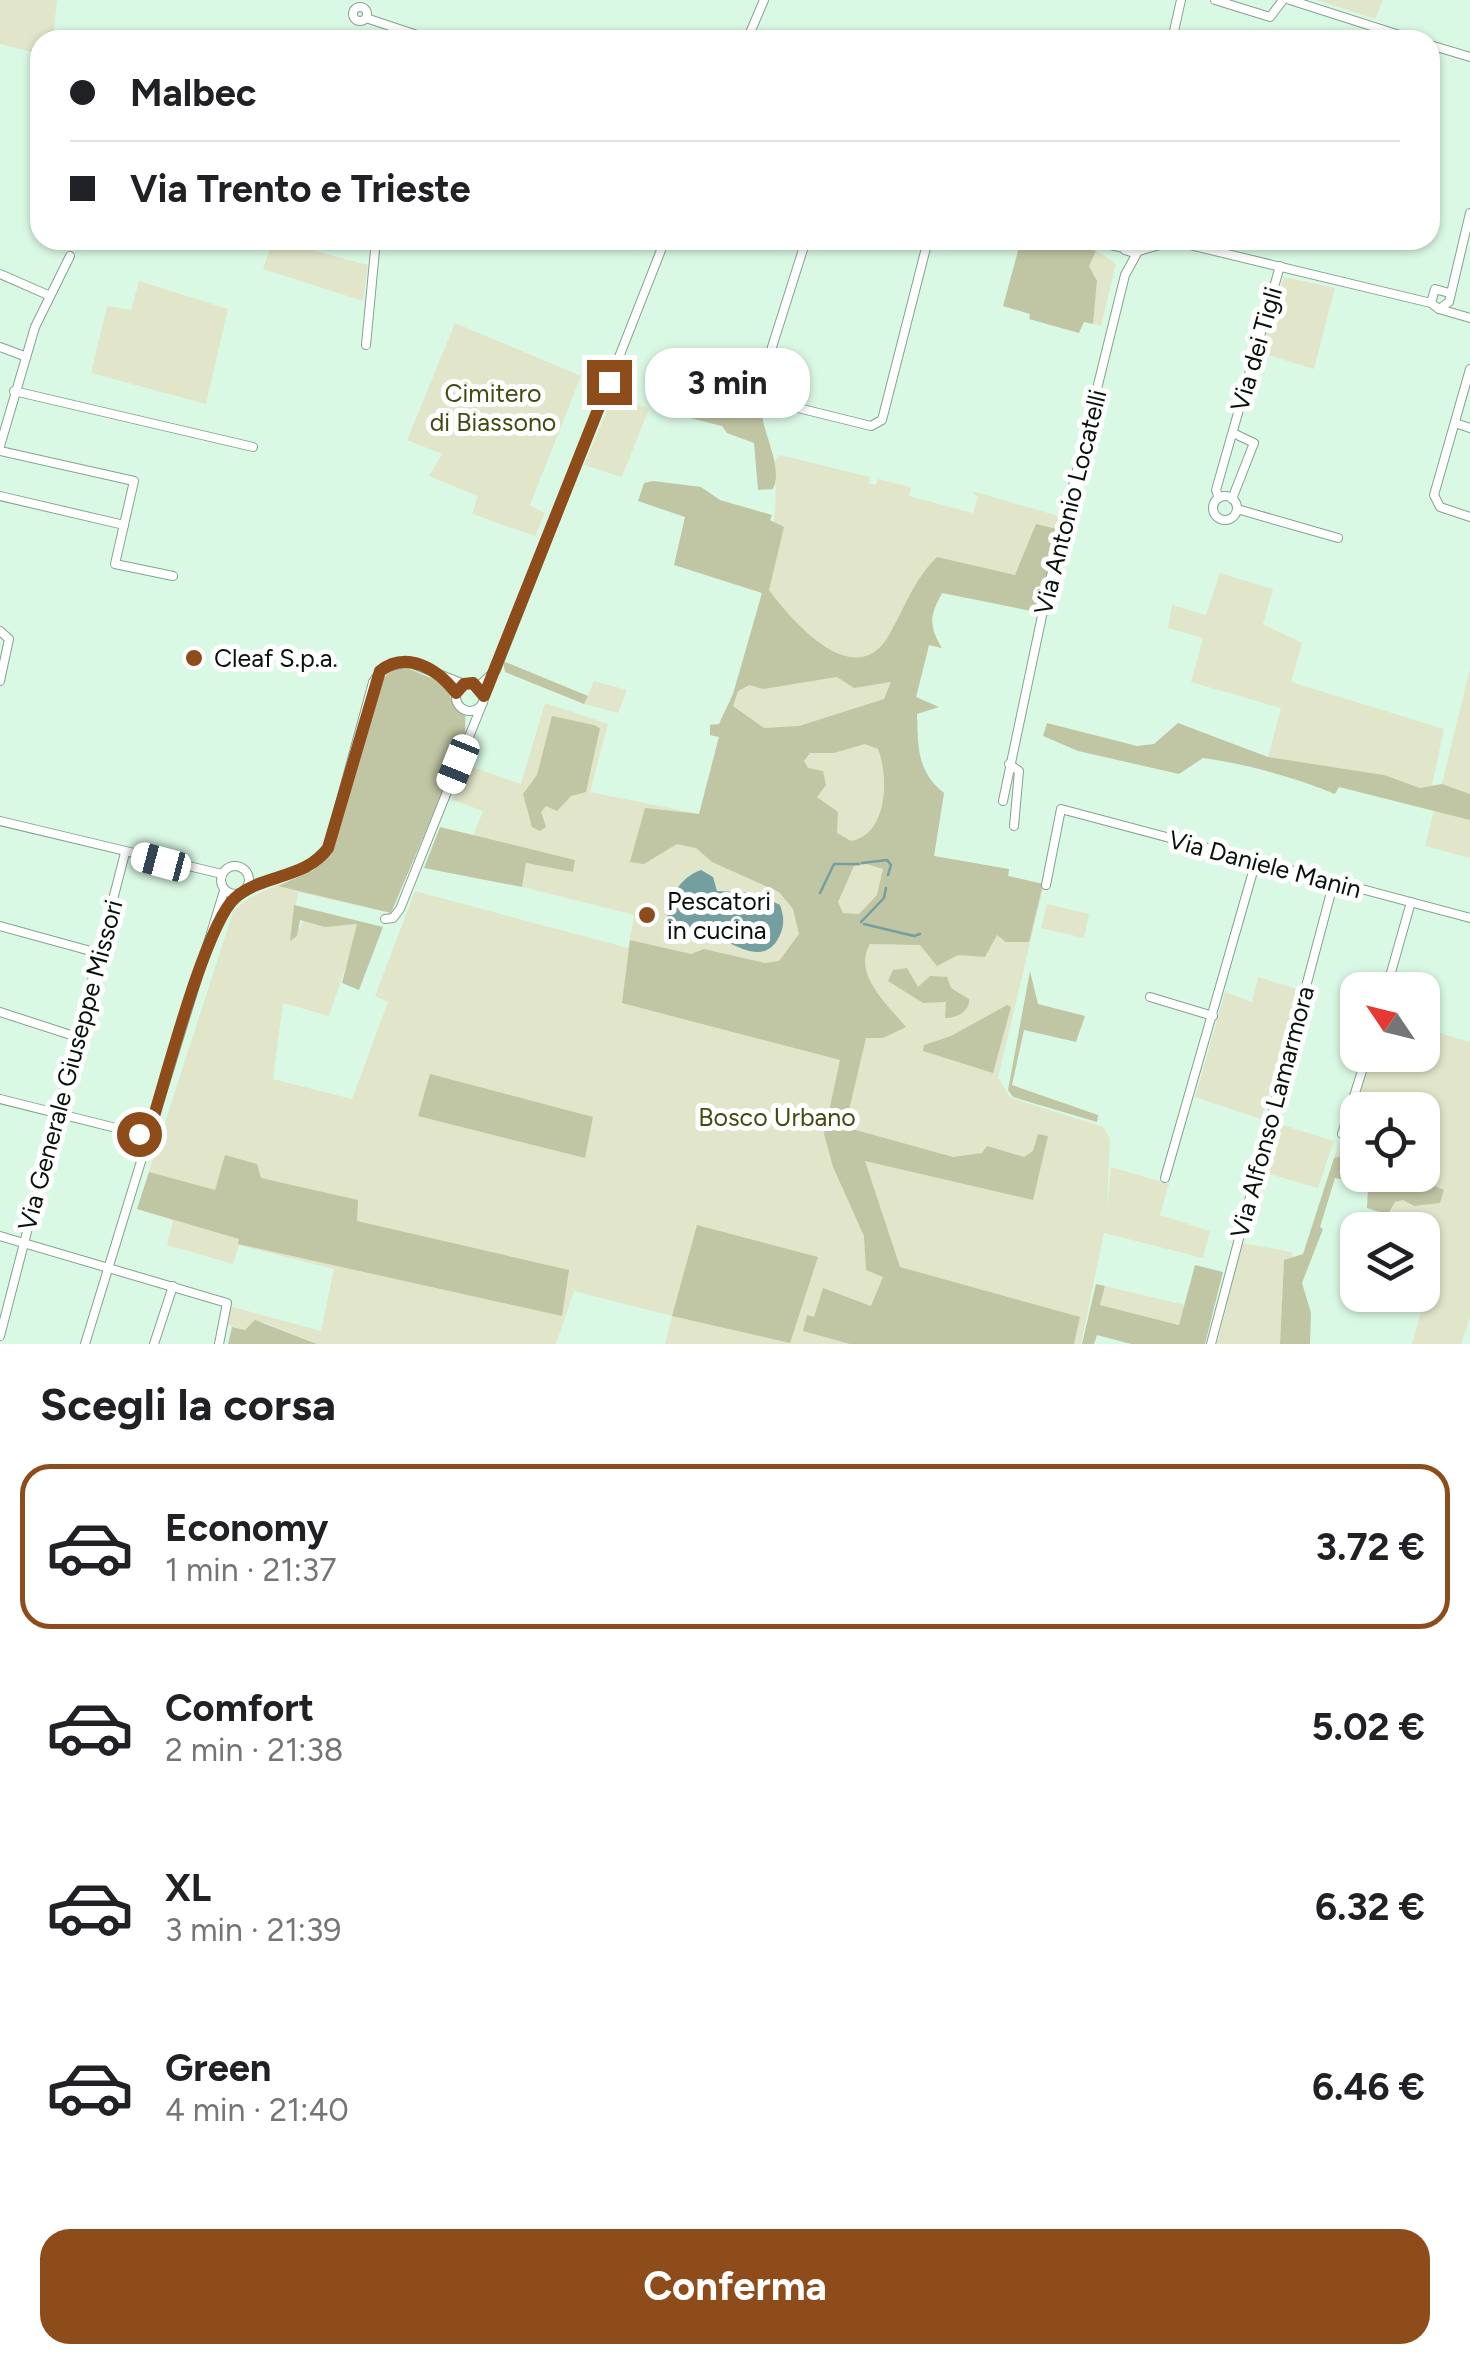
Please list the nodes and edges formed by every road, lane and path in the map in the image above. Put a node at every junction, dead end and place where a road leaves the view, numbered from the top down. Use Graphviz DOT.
graph roads {
  1 [pos="764,0"];
  2 [pos="1215,0"];
  3 [pos="1292,0"];
  4 [pos="1179,1"];
  5 [pos="367,9"];
  6 [pos="411,30"];
  7 [pos="752,30"];
  8 [pos="1173,30"];
  9 [pos="1384,30"];
  10 [pos="1440,48"];
  11 [pos="1470,58"];
  12 [pos="1470,213"];
  13 [pos="375,250"];
  14 [pos="661,250"];
  15 [pos="803,250"];
  16 [pos="925,250"];
  17 [pos="1124,250"];
  18 [pos="1140,250"];
  19 [pos="1214,250"];
  20 [pos="1458,254"];
  21 [pos="70,256"];
  22 [pos="1280,266"];
  23 [pos="0,274"];
  24 [pos="1125,275"];
  25 [pos="1435,290"];
  26 [pos="48,295"];
  27 [pos="1449,298"];
  28 [pos="1410,299"];
  29 [pos="1435,306"];
  30 [pos="1470,318"];
  31 [pos="366,345"];
  32 [pos="0,347"];
  33 [pos="24,356"];
  34 [pos="1470,369"];
  35 [pos="14,392"];
  36 [pos="1454,423"];
  37 [pos="1470,428"];
  38 [pos="1233,433"];
  39 [pos="253,447"];
  40 [pos="0,448"];
  41 [pos="0,496"];
  42 [pos="1219,498"];
  43 [pos="1232,499"];
  44 [pos="1238,509"];
  45 [pos="1470,517"];
  46 [pos="124,525"];
  47 [pos="1338,538"];
  48 [pos="173,576"];
  49 [pos="0,631"];
  50 [pos="0,642"];
  51 [pos="8,650"];
  52 [pos="493,673"];
  53 [pos="442,676"];
  54 [pos="0,681"];
  55 [pos="464,684"];
  56 [pos="479,686"];
  57 [pos="456,693"];
  58 [pos="483,699"];
  59 [pos="468,711"];
  60 [pos="472,731"];
  61 [pos="1009,764"];
  62 [pos="1002,801"];
  63 [pos="0,821"];
  64 [pos="1014,826"];
  65 [pos="125,852"];
  66 [pos="1256,861"];
  67 [pos="222,874"];
  68 [pos="248,874"];
  69 [pos="272,876"];
  70 [pos="1334,881"];
  71 [pos="1046,884"];
  72 [pos="248,886"];
  73 [pos="224,891"];
  74 [pos="240,894"];
  75 [pos="1411,902"];
  76 [pos="218,916"];
  77 [pos="1470,918"];
  78 [pos="385,919"];
  79 [pos="0,926"];
  80 [pos="98,953"];
  81 [pos="1391,972"];
  82 [pos="1150,997"];
  83 [pos="0,1012"];
  84 [pos="1213,1016"];
  85 [pos="77,1037"];
  86 [pos="0,1099"];
  87 [pos="56,1114"];
  88 [pos="148,1136"];
  89 [pos="1165,1178"];
  90 [pos="0,1236"];
  91 [pos="24,1242"];
  92 [pos="109,1268"];
  93 [pos="173,1286"];
  94 [pos="0,1336"];
  95 [pos="85,1344"];
  96 [pos="154,1344"];
  97 [pos="219,1344"];
  98 [pos="1211,1344"];
  1 -- 7 [label="street"];
  2 -- 3 [label="street"];
  3 -- 9 [label="street"];
  4 -- 8 [label="street"];
  5 -- 6 [label="street"];
  10 -- 11 [label="street"];
  12 -- 20 [label="street"];
  13 -- 31 [label="street"];
  14 -- 52 [label="street"];
  15 -- 16 [label="street"];
  17 -- 24 [label="street, Via Antonio Locatelli"];
  18 -- 24 [label="street, Via Antonio Locatelli"];
  19 -- 22 [label="street"];
  20 -- 25 [label="street"];
  20 -- 27 [label="street"];
  21 -- 26 [label="street"];
  22 -- 28 [label="street"];
  22 -- 38 [label="street, Via dei Tigli"];
  23 -- 26 [label="street"];
  24 -- 61 [label="street, Via Antonio Locatelli"];
  25 -- 27 [label="street"];
  25 -- 28 [label="street"];
  25 -- 29 [label="street"];
  26 -- 33 [label="street"];
  27 -- 29 [label="street"];
  27 -- 30 [label="street"];
  28 -- 29 [label="street"];
  29 -- 30 [label="street"];
  32 -- 33 [label="street"];
  33 -- 35 [label="street"];
  34 -- 36 [label="street"];
  35 -- 39 [label="street"];
  35 -- 40 [label="street"];
  36 -- 37 [label="street"];
  36 -- 45 [label="street"];
  38 -- 42 [label="street, Via dei Tigli"];
  38 -- 43 [label="street, Via dei Tigli"];
  40 -- 46 [label="street"];
  41 -- 46 [label="street"];
  42 -- 43 [label="street"];
  42 -- 44 [label="street"];
  43 -- 44 [label="street"];
  44 -- 47 [label="street"];
  46 -- 48 [label="street"];
  49 -- 51 [label="street"];
  50 -- 51 [label="street"];
  51 -- 54 [label="street"];
  52 -- 56 [label="street"];
  52 -- 58 [label="street"];
  53 -- 55 [label="street"];
  53 -- 57 [label="street"];
  53 -- 69 [label="street"];
  55 -- 56 [label="street"];
  55 -- 57 [label="street"];
  56 -- 58 [label="street"];
  57 -- 59 [label="street"];
  58 -- 59 [label="street"];
  58 -- 60 [label="street"];
  59 -- 60 [label="street"];
  60 -- 78 [label="street"];
  61 -- 62 [label="street, Via Antonio Locatelli"];
  61 -- 64 [label="street"];
  63 -- 65 [label="street"];
  65 -- 67 [label="street"];
  65 -- 80 [label="street, Via Generale Giuseppe Missori"];
  66 -- 70 [label="street, Via Daniele Manin"];
  66 -- 71 [label="street, Via Daniele Manin"];
  66 -- 84 [label="street"];
  67 -- 68 [label="street"];
  67 -- 73 [label="street"];
  68 -- 69 [label="street"];
  68 -- 72 [label="street"];
  69 -- 72 [label="street"];
  70 -- 75 [label="street, Via Daniele Manin"];
  70 -- 98 [label="street, Via Alfonso Lamarmora"];
  72 -- 74 [label="street"];
  73 -- 74 [label="street"];
  73 -- 76 [label="street"];
  74 -- 76 [label="street"];
  75 -- 77 [label="street, Via Daniele Manin"];
  75 -- 81 [label="street"];
  76 -- 88 [label="street"];
  79 -- 80 [label="street"];
  80 -- 85 [label="street, Via Generale Giuseppe Missori"];
  82 -- 84 [label="street"];
  83 -- 85 [label="street"];
  84 -- 89 [label="street"];
  85 -- 87 [label="street, Via Generale Giuseppe Missori"];
  86 -- 87 [label="street"];
  87 -- 88 [label="street"];
  87 -- 91 [label="street, Via Generale Giuseppe Missori"];
  88 -- 92 [label="street"];
  90 -- 91 [label="street"];
  91 -- 92 [label="street"];
  91 -- 94 [label="street, Via Generale Giuseppe Missori"];
  92 -- 93 [label="street"];
  92 -- 95 [label="street"];
  93 -- 96 [label="street"];
  93 -- 97 [label="street"];
}
